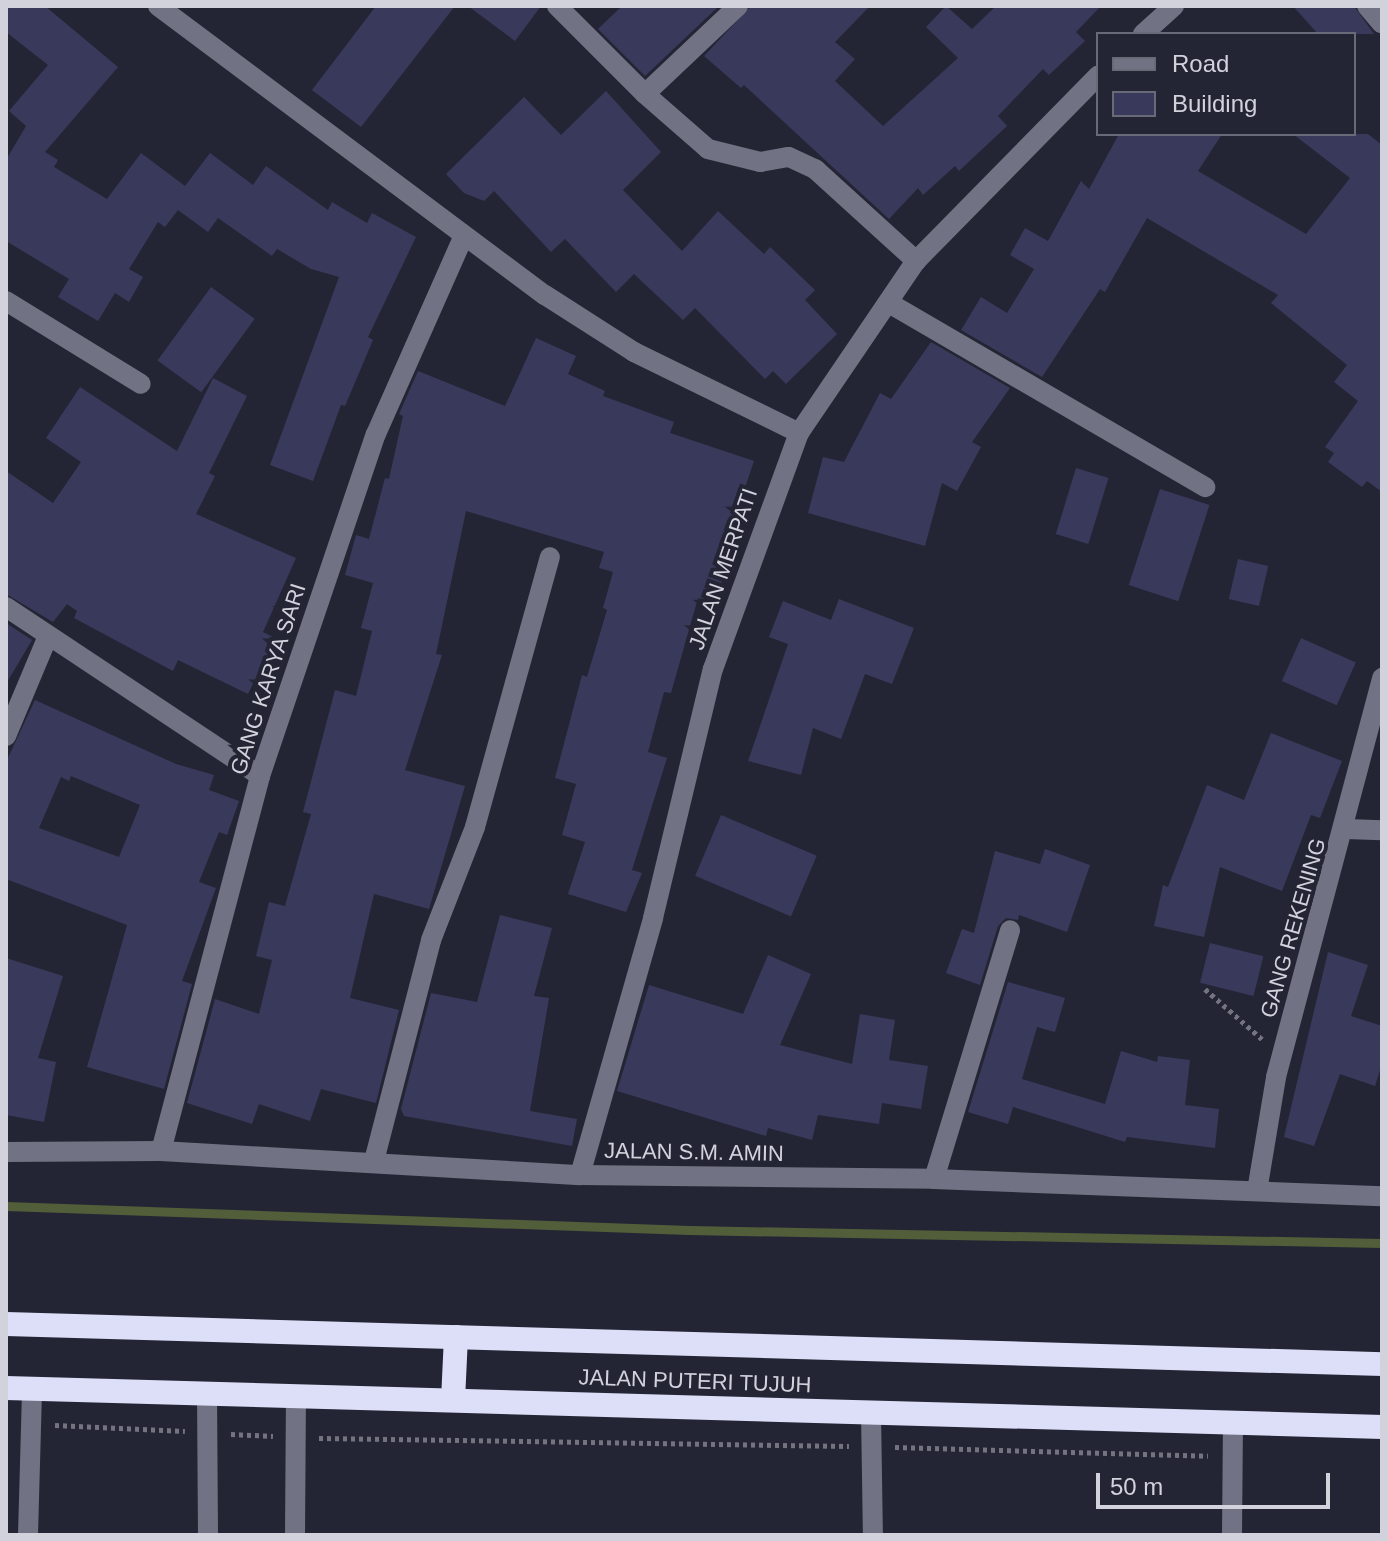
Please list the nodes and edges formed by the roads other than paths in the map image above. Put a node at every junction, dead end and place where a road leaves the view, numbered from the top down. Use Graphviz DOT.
graph roads {
  1 [pos="158,6"];
  2 [pos="557,6"];
  3 [pos="738,6"];
  4 [pos="1174,6"];
  5 [pos="1367,6"];
  6 [pos="1382,24"];
  7 [pos="1145,32"];
  8 [pos="1096,78"];
  9 [pos="645,94"];
  10 [pos="463,238"];
  11 [pos="916,261"];
  12 [pos="6,301"];
  13 [pos="889,303"];
  14 [pos="141,384"];
  15 [pos="799,433"];
  16 [pos="1205,487"];
  17 [pos="550,557"];
  18 [pos="6,607"];
  19 [pos="48,636"];
  20 [pos="1382,678"];
  21 [pos="6,736"];
  22 [pos="260,776"];
  23 [pos="1346,829"];
  24 [pos="1382,830"];
  25 [pos="1010,930"];
  26 [pos="161,1151"];
  27 [pos="6,1152"];
  28 [pos="374,1161"];
  29 [pos="580,1175"];
  30 [pos="934,1179"];
  31 [pos="1257,1191"];
  32 [pos="1382,1196"];
  33 [pos="6,1324"];
  34 [pos="456,1337"];
  35 [pos="1382,1364"];
  36 [pos="6,1388"];
  37 [pos="32,1388"];
  38 [pos="207,1392"];
  39 [pos="296,1399"];
  40 [pos="453,1400"];
  41 [pos="871,1413"];
  42 [pos="1233,1423"];
  43 [pos="1382,1427"];
  44 [pos="28,1535"];
  45 [pos="208,1535"];
  46 [pos="295,1535"];
  47 [pos="873,1535"];
  48 [pos="1232,1535"];
  1 -- 10 [label="street"];
  2 -- 9 [label="street"];
  3 -- 9 [label="street"];
  4 -- 7 [label="street"];
  5 -- 6 [label="street"];
  8 -- 11 [label="street, JALAN MERPATI"];
  9 -- 11 [label="street"];
  10 -- 15 [label="street"];
  10 -- 22 [label="street, GANG KARYA SARI"];
  11 -- 13 [label="street, JALAN MERPATI"];
  12 -- 14 [label="street"];
  13 -- 15 [label="street, JALAN MERPATI"];
  13 -- 16 [label="street"];
  15 -- 29 [label="street, JALAN MERPATI"];
  17 -- 28 [label="street"];
  18 -- 19 [label="street"];
  19 -- 21 [label="street"];
  19 -- 22 [label="street"];
  20 -- 23 [label="street, GANG REKENING"];
  22 -- 26 [label="street, GANG KARYA SARI"];
  23 -- 24 [label="street"];
  23 -- 31 [label="street, GANG REKENING"];
  25 -- 30 [label="street"];
  26 -- 27 [label="street, JALAN S.M. AMIN"];
  26 -- 28 [label="street, JALAN S.M. AMIN"];
  28 -- 29 [label="street, JALAN S.M. AMIN"];
  29 -- 30 [label="street, JALAN S.M. AMIN"];
  30 -- 31 [label="street, JALAN S.M. AMIN"];
  31 -- 32 [label="street, JALAN S.M. AMIN"];
  33 -- 34 [label="highway, JALAN PUTERI TUJUH"];
  34 -- 35 [label="highway, JALAN PUTERI TUJUH"];
  34 -- 40 [label="highway"];
  36 -- 37 [label="highway, JALAN PUTERI TUJUH"];
  37 -- 38 [label="highway, JALAN PUTERI TUJUH"];
  37 -- 44 [label="street"];
  38 -- 39 [label="highway, JALAN PUTERI TUJUH"];
  38 -- 45 [label="street"];
  39 -- 40 [label="highway, JALAN PUTERI TUJUH"];
  39 -- 46 [label="street"];
  40 -- 41 [label="highway, JALAN PUTERI TUJUH"];
  41 -- 42 [label="highway, JALAN PUTERI TUJUH"];
  41 -- 47 [label="street"];
  42 -- 43 [label="highway, JALAN PUTERI TUJUH"];
  42 -- 48 [label="street"];
}
